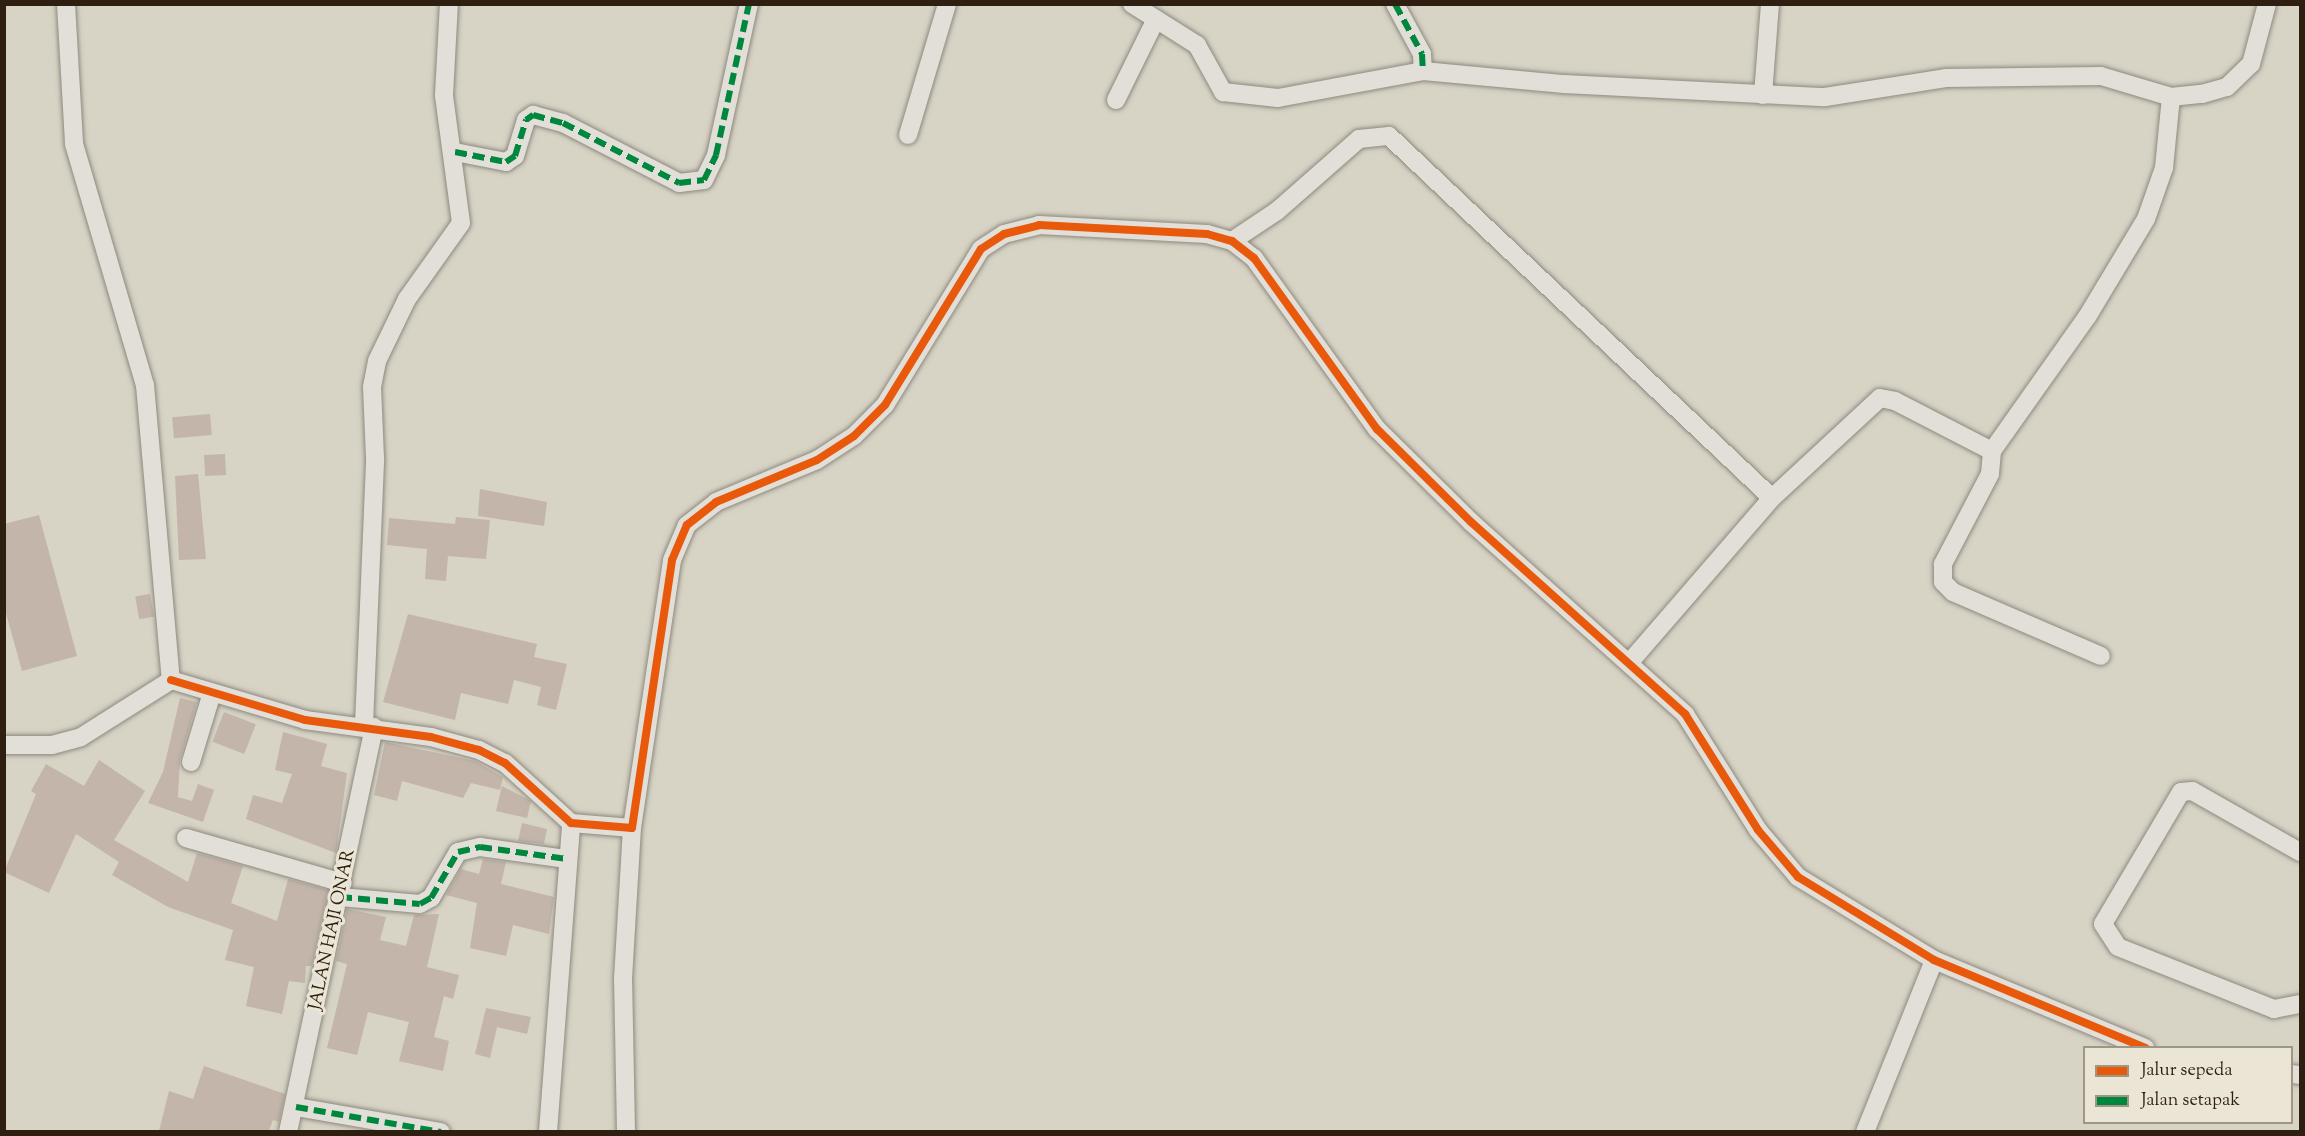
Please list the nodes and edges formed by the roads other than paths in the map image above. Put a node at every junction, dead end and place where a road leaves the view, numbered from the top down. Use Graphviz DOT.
graph roads {
  1 [pos="66,4"];
  2 [pos="449,4"];
  3 [pos="749,4"];
  4 [pos="947,4"];
  5 [pos="1132,4"];
  6 [pos="1395,4"];
  7 [pos="1770,4"];
  8 [pos="2267,4"];
  9 [pos="1156,19"];
  10 [pos="1423,71"];
  11 [pos="1763,94"];
  12 [pos="2171,97"];
  13 [pos="1116,100"];
  14 [pos="908,135"];
  15 [pos="455,152"];
  16 [pos="1232,241"];
  17 [pos="1992,451"];
  18 [pos="1772,498"];
  19 [pos="2101,656"];
  20 [pos="1629,663"];
  21 [pos="171,680"];
  22 [pos="211,696"];
  23 [pos="369,726"];
  24 [pos="4,745"];
  25 [pos="191,762"];
  26 [pos="571,823"];
  27 [pos="632,828"];
  28 [pos="186,838"];
  29 [pos="2301,852"];
  30 [pos="567,859"];
  31 [pos="341,890"];
  32 [pos="1934,960"];
  33 [pos="2301,1004"];
  34 [pos="2143,1046"];
  35 [pos="296,1107"];
  36 [pos="288,1131"];
  37 [pos="441,1131"];
  38 [pos="548,1131"];
  39 [pos="626,1131"];
  40 [pos="1865,1131"];
  1 -- 21 [label="street"];
  2 -- 15 [label="street, JALAN HAJI ONAR"];
  3 -- 15 [label="street"];
  4 -- 14 [label="street"];
  5 -- 9 [label="street"];
  6 -- 10 [label="street"];
  7 -- 11 [label="street"];
  8 -- 12 [label="street"];
  9 -- 10 [label="street"];
  9 -- 13 [label="street"];
  10 -- 11 [label="street"];
  11 -- 12 [label="street"];
  12 -- 17 [label="street"];
  15 -- 23 [label="street, JALAN HAJI ONAR"];
  16 -- 18 [label="street"];
  16 -- 20 [label="street"];
  16 -- 27 [label="street"];
  17 -- 18 [label="street"];
  17 -- 19 [label="street"];
  18 -- 20 [label="street"];
  20 -- 32 [label="street"];
  21 -- 22 [label="street"];
  21 -- 24 [label="street"];
  22 -- 23 [label="street"];
  22 -- 25 [label="street"];
  23 -- 26 [label="street"];
  23 -- 31 [label="street, JALAN HAJI ONAR"];
  26 -- 27 [label="street"];
  26 -- 30 [label="street"];
  27 -- 39 [label="street"];
  28 -- 31 [label="street"];
  29 -- 33 [label="street"];
  30 -- 31 [label="street"];
  30 -- 38 [label="street"];
  31 -- 35 [label="street, JALAN HAJI ONAR"];
  32 -- 34 [label="street"];
  32 -- 40 [label="street"];
  35 -- 36 [label="street, JALAN HAJI ONAR"];
  35 -- 37 [label="street"];
}
